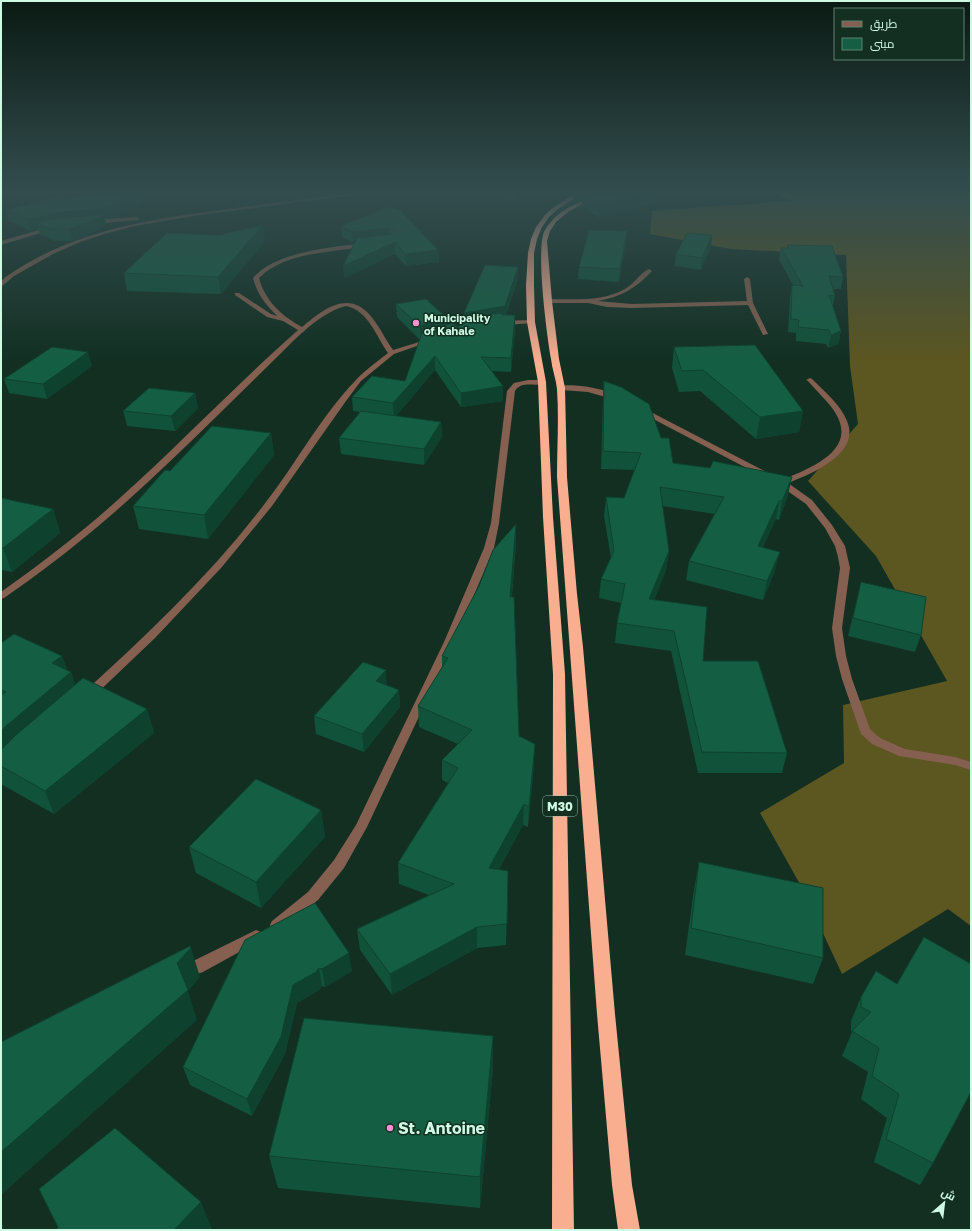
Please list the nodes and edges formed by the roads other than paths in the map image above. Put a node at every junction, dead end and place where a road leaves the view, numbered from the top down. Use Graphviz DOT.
graph roads {
  1 [pos="62,248"];
  2 [pos="344,248"];
  3 [pos="532,248"];
  4 [pos="544,248"];
  5 [pos="649,271"];
  6 [pos="747,279"];
  7 [pos="1,285"];
  8 [pos="237,294"];
  9 [pos="548,301"];
  10 [pos="588,301"];
  11 [pos="750,303"];
  12 [pos="285,319"];
  13 [pos="531,322"];
  14 [pos="495,324"];
  15 [pos="303,330"];
  16 [pos="765,334"];
  17 [pos="441,337"];
  18 [pos="392,353"];
  19 [pos="810,380"];
  20 [pos="542,382"];
  21 [pos="561,388"];
  22 [pos="782,483"];
  23 [pos="1,596"];
  24 [pos="84,699"];
  25 [pos="971,766"];
  26 [pos="172,978"];
  27 [pos="563,1230"];
  28 [pos="629,1230"];
  1 -- 7 [label="street"];
  2 -- 12 [label="street"];
  3 -- 13 [label="highway, M30"];
  4 -- 9 [label="highway, M30"];
  5 -- 10 [label="street"];
  6 -- 11 [label="street"];
  8 -- 12 [label="street"];
  9 -- 10 [label="street"];
  9 -- 21 [label="highway, M30"];
  10 -- 11 [label="street"];
  11 -- 16 [label="street"];
  12 -- 15 [label="street"];
  13 -- 14 [label="street"];
  13 -- 20 [label="highway, M30"];
  15 -- 18 [label="street"];
  15 -- 23 [label="street"];
  17 -- 18 [label="street"];
  18 -- 24 [label="street"];
  19 -- 22 [label="street"];
  20 -- 26 [label="street"];
  20 -- 27 [label="highway, M30"];
  21 -- 22 [label="street"];
  21 -- 28 [label="highway, M30"];
  22 -- 25 [label="street"];
}
